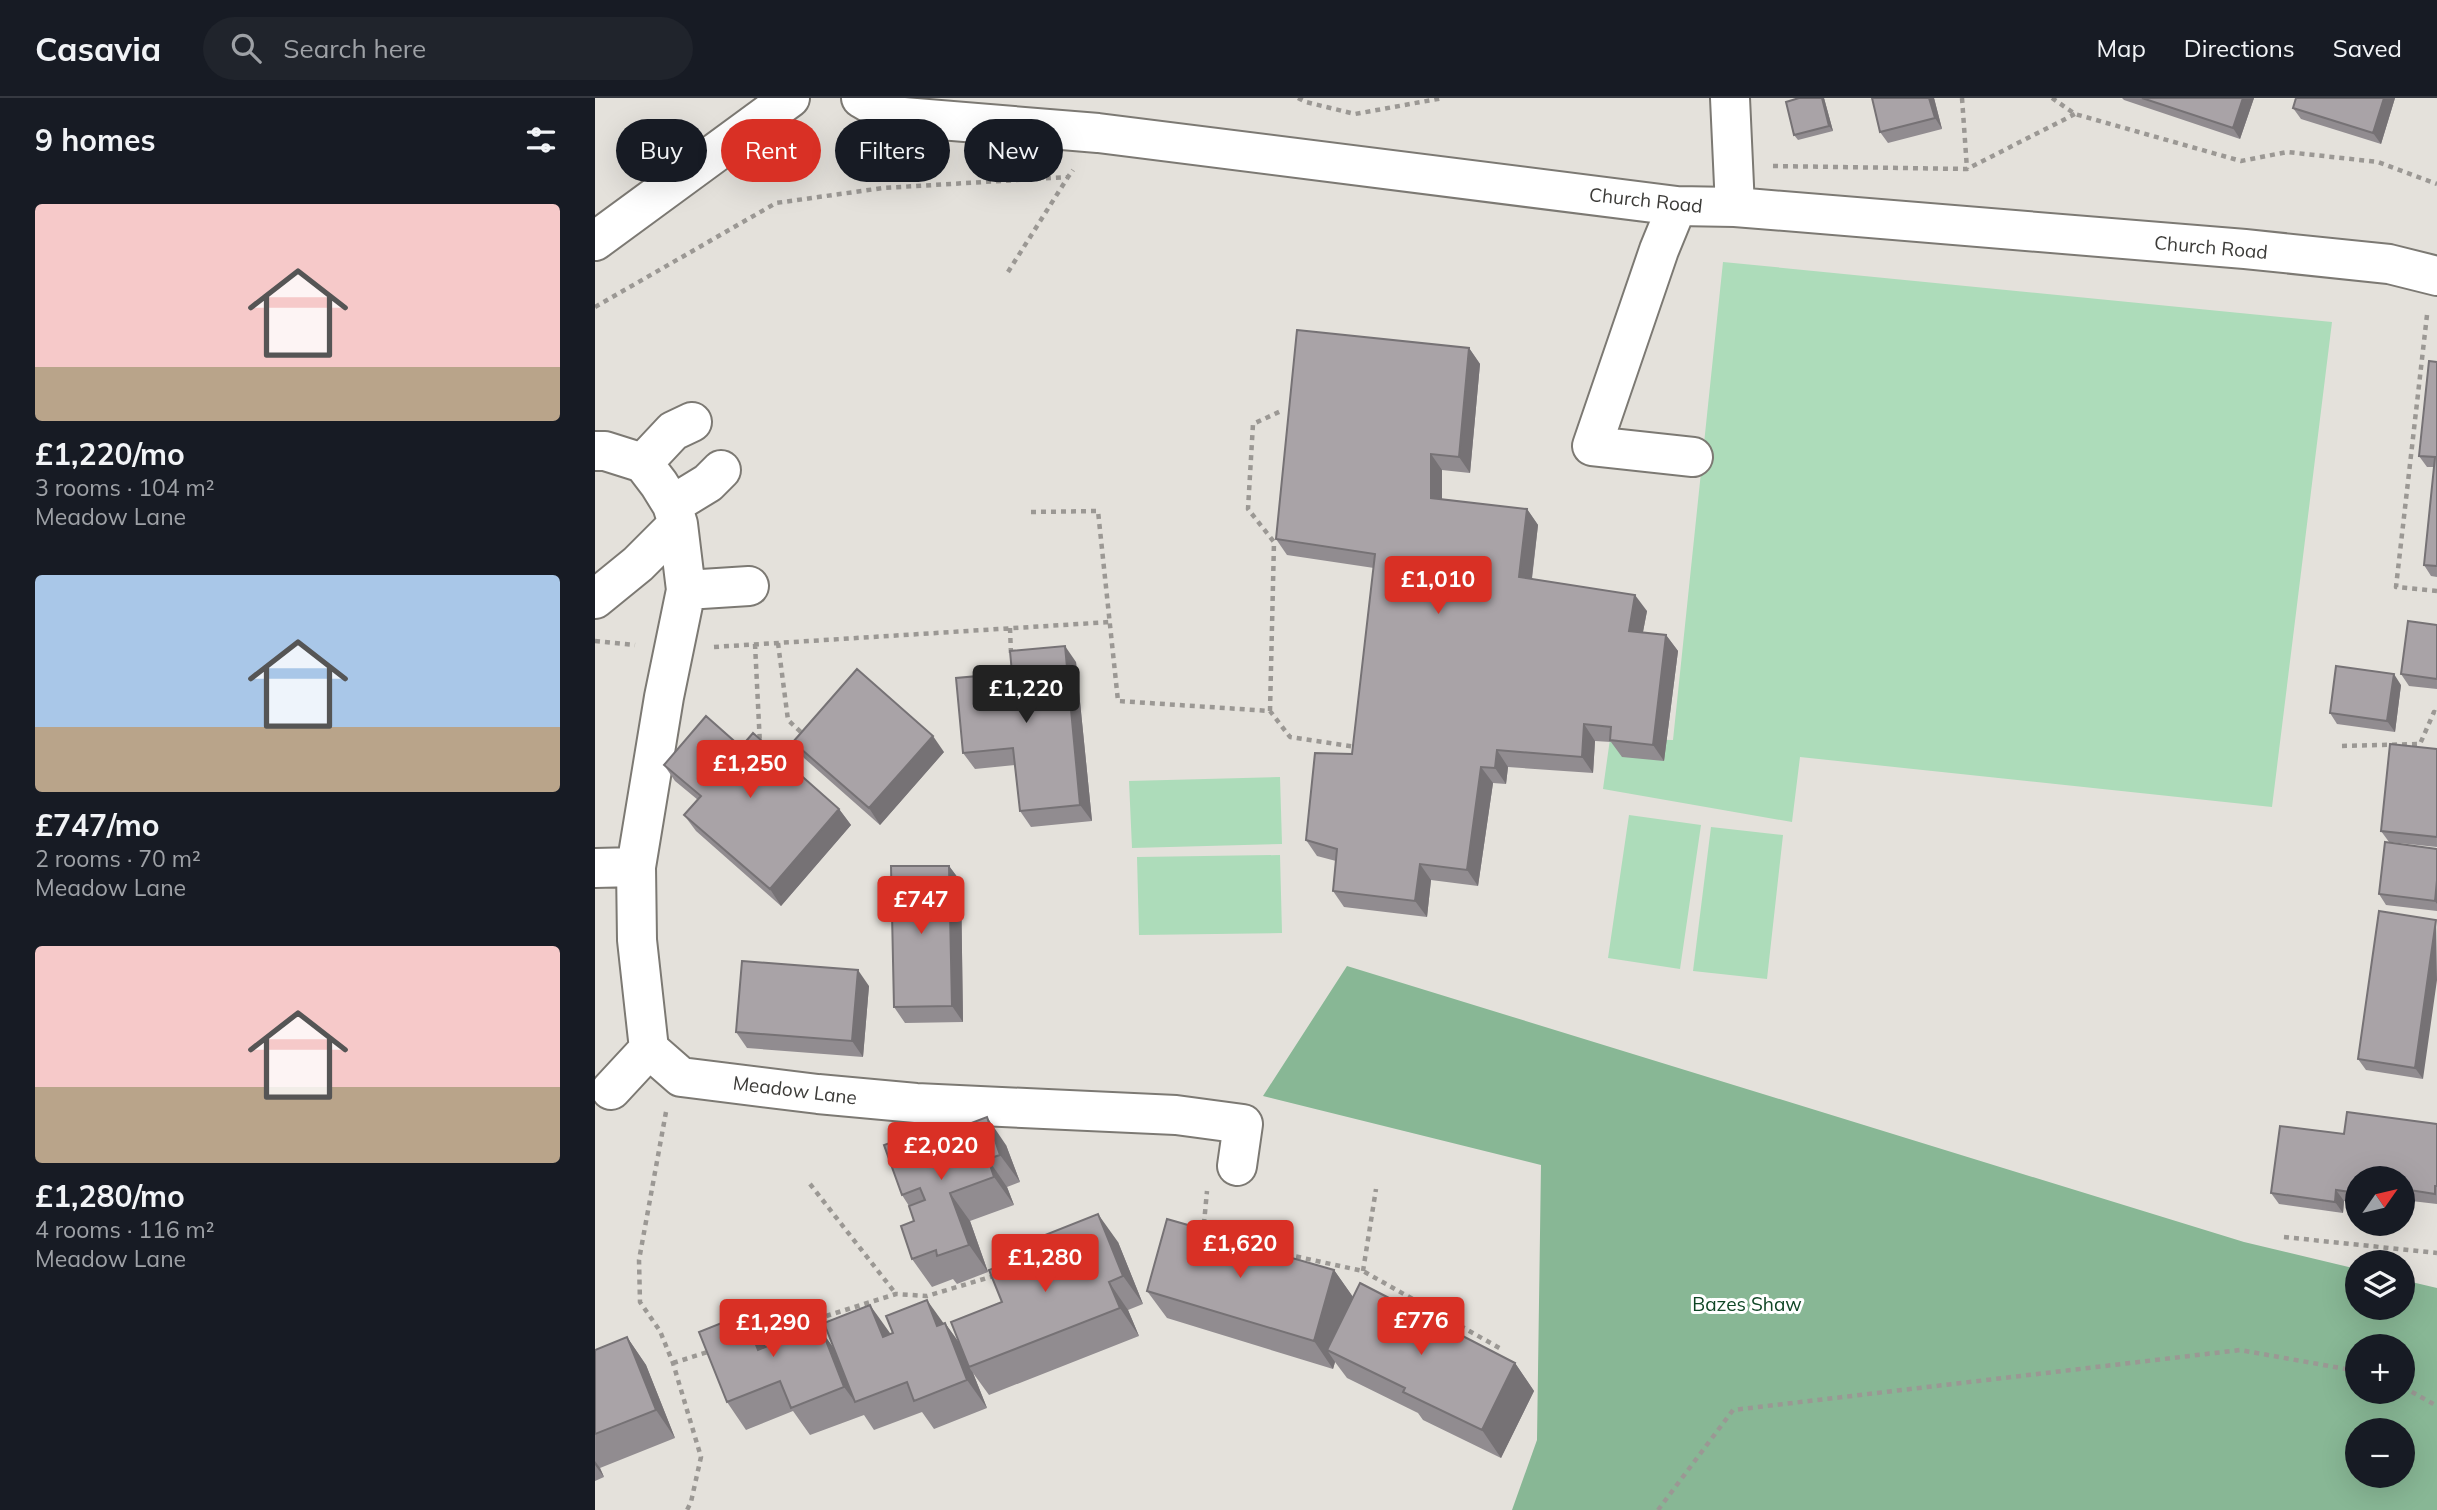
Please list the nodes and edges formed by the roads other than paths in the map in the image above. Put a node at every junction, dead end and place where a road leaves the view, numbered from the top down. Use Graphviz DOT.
graph roads {
  1 [pos="790,98"];
  2 [pos="861,98"];
  3 [pos="1730,98"];
  4 [pos="1677,206"];
  5 [pos="1735,207"];
  6 [pos="595,241"];
  7 [pos="2437,276"];
  8 [pos="692,422"];
  9 [pos="595,451"];
  10 [pos="1693,457"];
  11 [pos="643,463"];
  12 [pos="721,470"];
  13 [pos="675,514"];
  14 [pos="749,586"];
  15 [pos="687,590"];
  16 [pos="595,598"];
  17 [pos="636,867"];
  18 [pos="595,868"];
  19 [pos="649,1049"];
  20 [pos="611,1090"];
  21 [pos="1223,1175"];
  1 -- 6 [label="street"];
  2 -- 4 [label="street, Church Road"];
  3 -- 5 [label="street"];
  4 -- 5 [label="street, Church Road"];
  4 -- 10 [label="street"];
  5 -- 7 [label="street, Church Road"];
  8 -- 11 [label="street"];
  9 -- 11 [label="street"];
  11 -- 13 [label="street"];
  12 -- 13 [label="street"];
  13 -- 15 [label="street"];
  13 -- 16 [label="street"];
  14 -- 15 [label="street"];
  15 -- 17 [label="street"];
  17 -- 18 [label="street"];
  17 -- 19 [label="street"];
  19 -- 20 [label="street"];
  19 -- 21 [label="street, Meadow Lane"];
}
